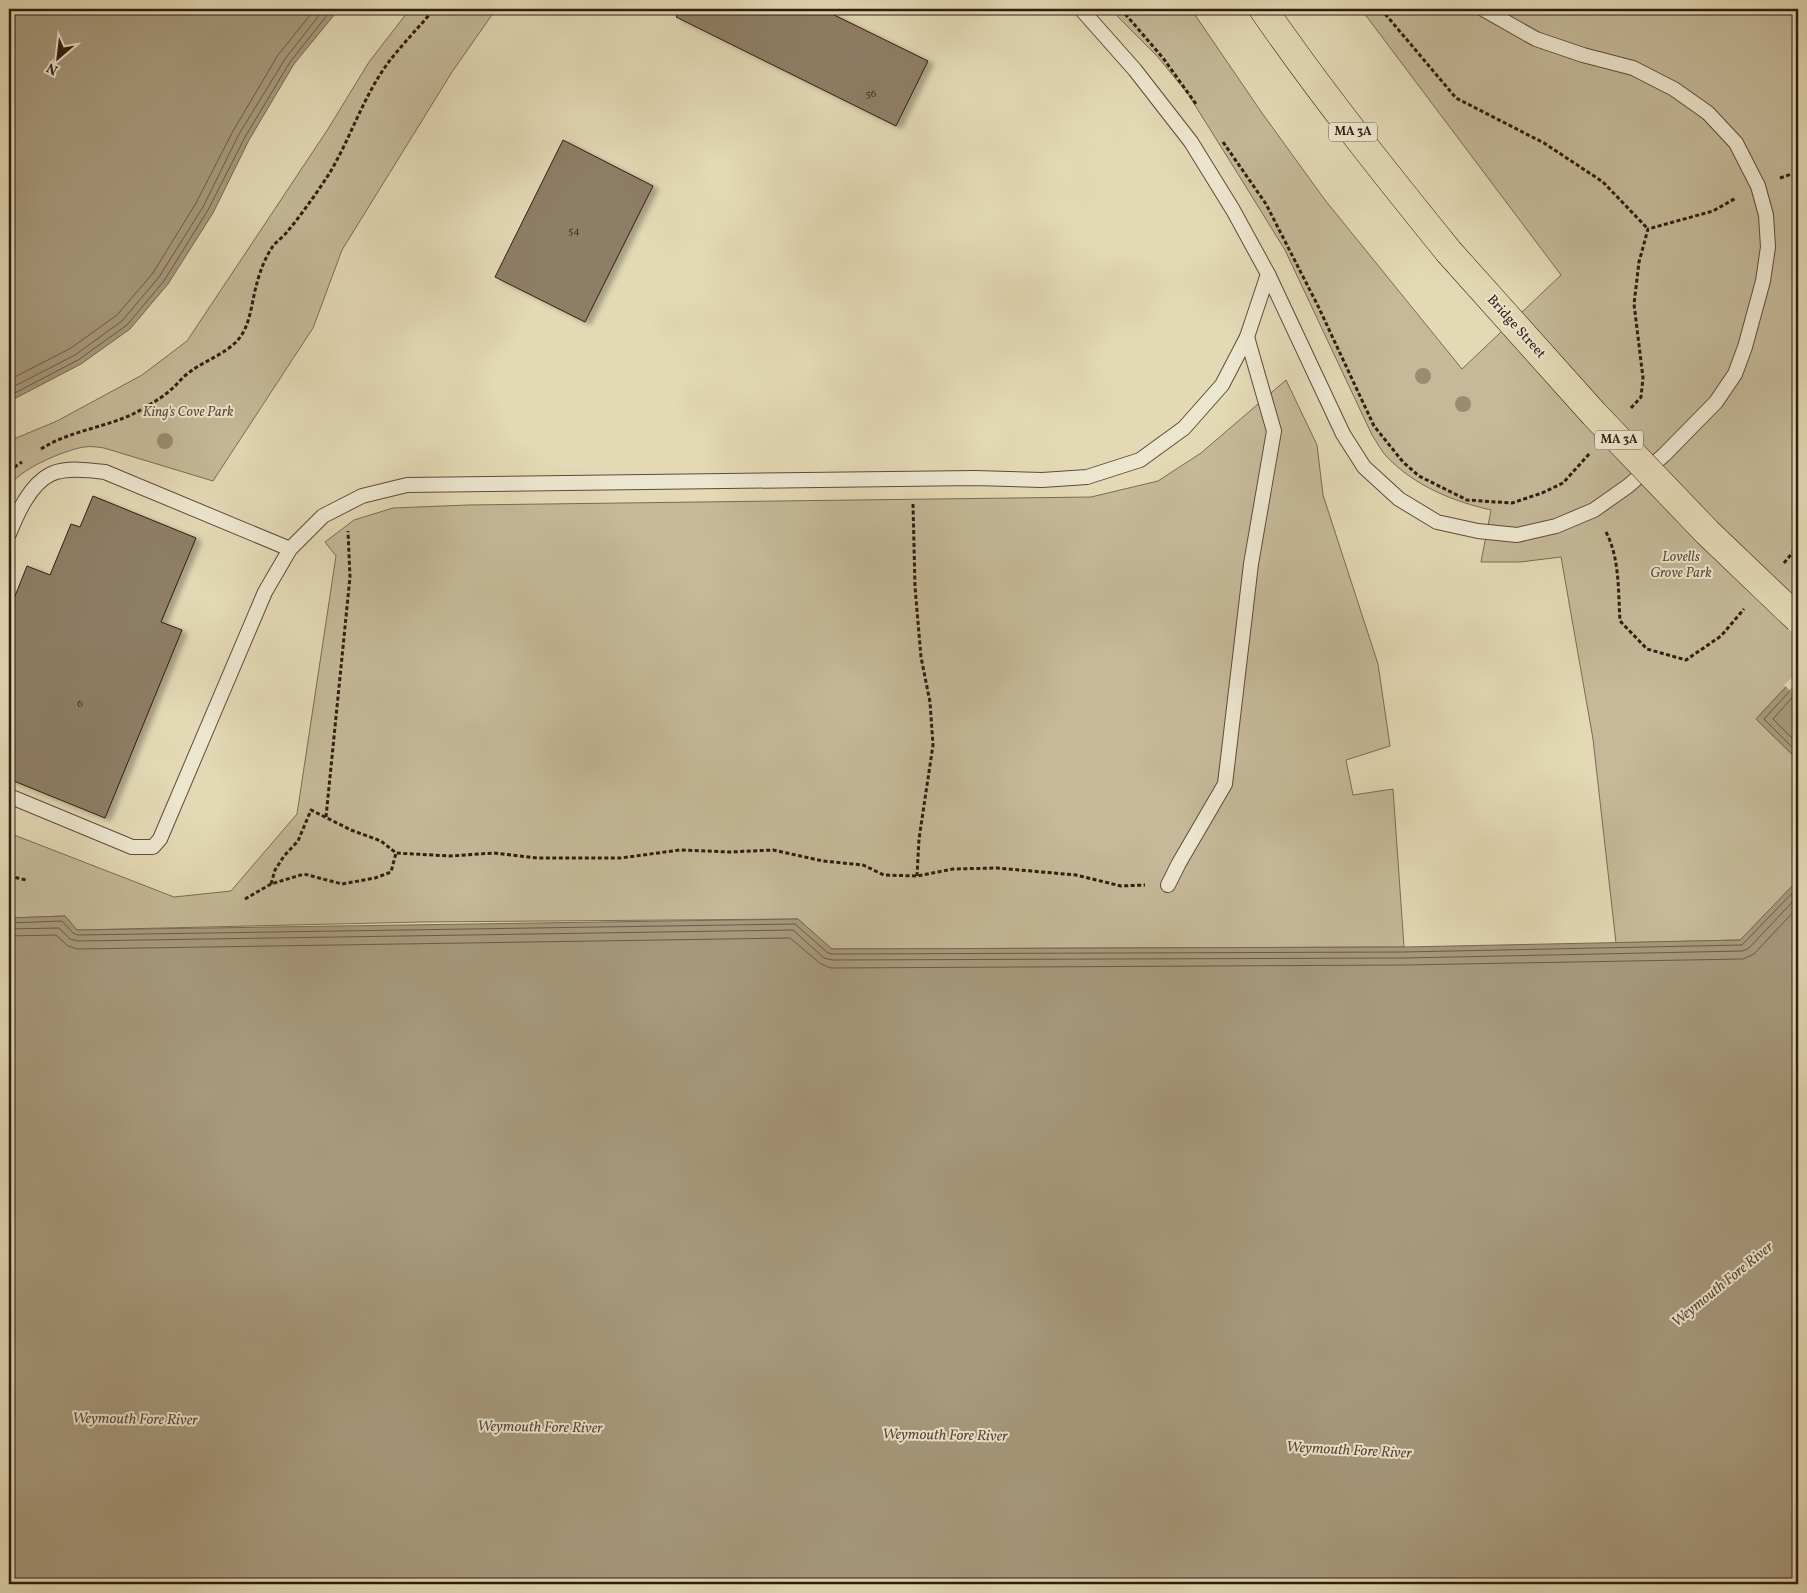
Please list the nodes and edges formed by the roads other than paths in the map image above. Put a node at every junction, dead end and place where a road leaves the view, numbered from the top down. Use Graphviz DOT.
graph roads {
  1 [pos="1082,9"];
  2 [pos="1263,9"];
  3 [pos="1483,9"];
  4 [pos="1268,274"];
  5 [pos="1246,337"];
  6 [pos="9,534"];
  7 [pos="290,550"];
  8 [pos="1798,620"];
  9 [pos="9,796"];
  10 [pos="1168,885"];
  1 -- 4 [label="lane"];
  2 -- 8 [label="main road, Bridge Street / MA 3A, bridge"];
  3 -- 4 [label="lane"];
  4 -- 5 [label="lane"];
  5 -- 7 [label="lane"];
  5 -- 10 [label="lane"];
  6 -- 7 [label="lane"];
  7 -- 9 [label="lane"];
}
